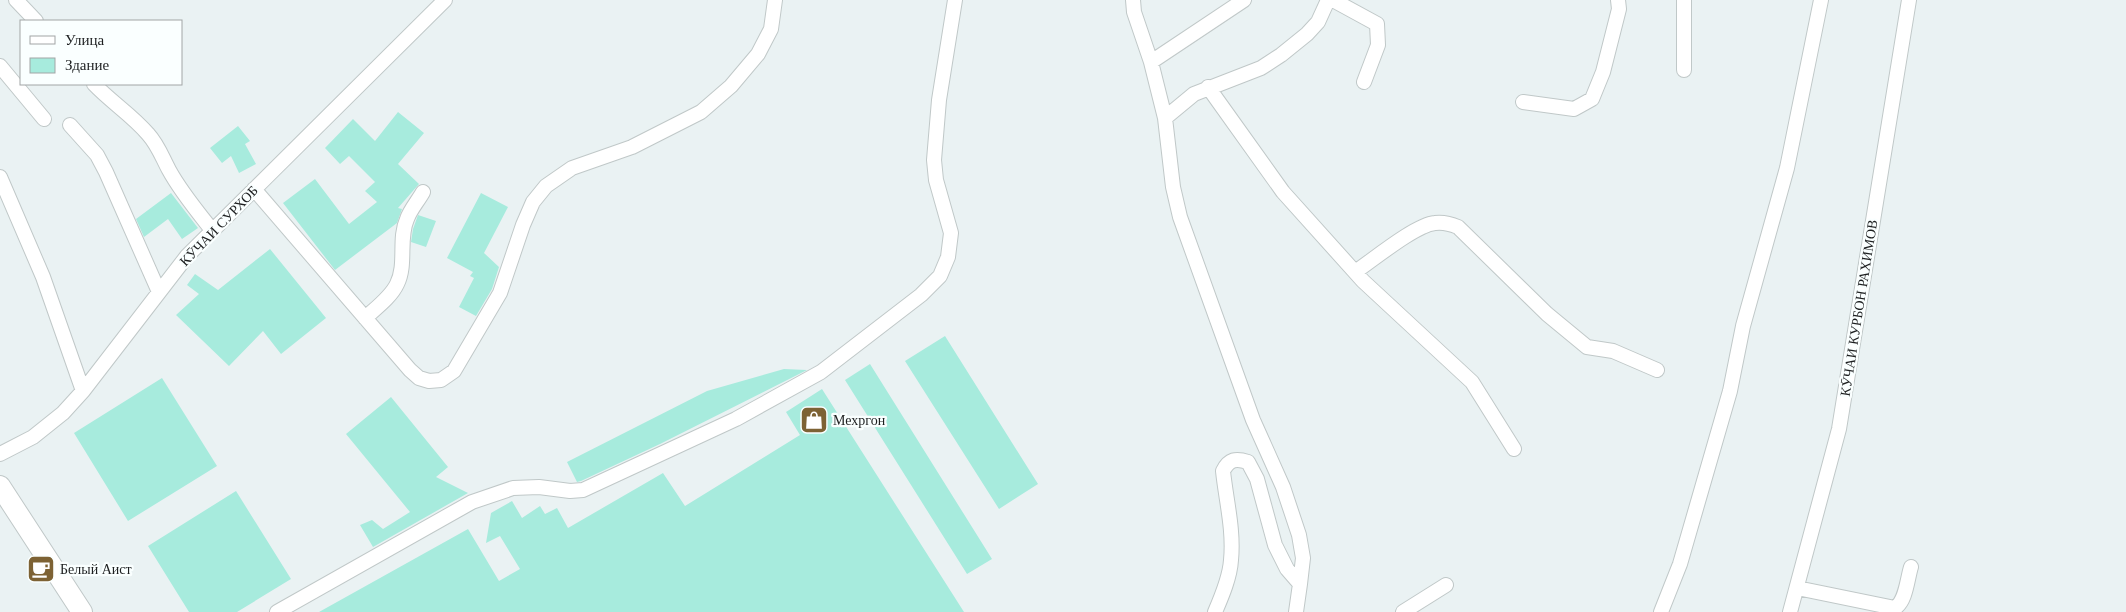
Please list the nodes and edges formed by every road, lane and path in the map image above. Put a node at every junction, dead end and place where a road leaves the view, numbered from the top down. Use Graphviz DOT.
graph roads {
  1 [pos="16,0"];
  2 [pos="445,0"];
  3 [pos="775,0"];
  4 [pos="955,0"];
  5 [pos="1133,0"];
  6 [pos="1244,0"];
  7 [pos="1328,0"];
  8 [pos="1333,0"];
  9 [pos="1618,0"];
  10 [pos="1684,0"];
  11 [pos="1821,0"];
  12 [pos="1910,0"];
  13 [pos="35,20"];
  14 [pos="1151,62"];
  15 [pos="0,66"];
  16 [pos="1684,70"];
  17 [pos="1364,82"];
  18 [pos="95,85"];
  19 [pos="1208,87"];
  20 [pos="1523,102"];
  21 [pos="1165,118"];
  22 [pos="44,119"];
  23 [pos="70,125"];
  24 [pos="0,177"];
  25 [pos="254,189"];
  26 [pos="423,192"];
  27 [pos="212,230"];
  28 [pos="1355,272"];
  29 [pos="159,292"];
  30 [pos="365,318"];
  31 [pos="1657,370"];
  32 [pos="83,391"];
  33 [pos="1514,449"];
  34 [pos="0,454"];
  35 [pos="0,486"];
  36 [pos="1910,567"];
  37 [pos="1300,584"];
  38 [pos="1446,585"];
  39 [pos="1797,588"];
  40 [pos="82,612"];
  41 [pos="277,612"];
  42 [pos="1215,612"];
  43 [pos="1296,612"];
  44 [pos="1403,612"];
  45 [pos="1661,612"];
  46 [pos="1790,612"];
  1 -- 13 [label="street"];
  2 -- 25 [label="street, КӮЧАИ СУРХОБ"];
  3 -- 30 [label="street"];
  4 -- 41 [label="street"];
  5 -- 14 [label="street"];
  6 -- 14 [label="street"];
  7 -- 19 [label="street"];
  8 -- 17 [label="street"];
  9 -- 20 [label="street"];
  10 -- 16 [label="street"];
  11 -- 45 [label="street"];
  12 -- 39 [label="street, КӮЧАИ КУРБОН РАХИМОВ"];
  14 -- 21 [label="street"];
  15 -- 22 [label="street"];
  18 -- 27 [label="street"];
  19 -- 21 [label="street"];
  19 -- 28 [label="street"];
  21 -- 37 [label="street"];
  23 -- 29 [label="street"];
  24 -- 32 [label="street"];
  25 -- 27 [label="street, КӮЧАИ СУРХОБ"];
  25 -- 30 [label="street"];
  26 -- 30 [label="street"];
  27 -- 29 [label="street, КӮЧАИ СУРХОБ"];
  28 -- 31 [label="street"];
  28 -- 33 [label="street"];
  29 -- 32 [label="street, КӮЧАИ СУРХОБ"];
  32 -- 34 [label="street, КӮЧАИ СУРХОБ"];
  35 -- 40 [label="main road"];
  36 -- 39 [label="street"];
  37 -- 42 [label="street"];
  37 -- 43 [label="street"];
  38 -- 44 [label="street"];
  39 -- 46 [label="street, КӮЧАИ КУРБОН РАХИМОВ"];
}
